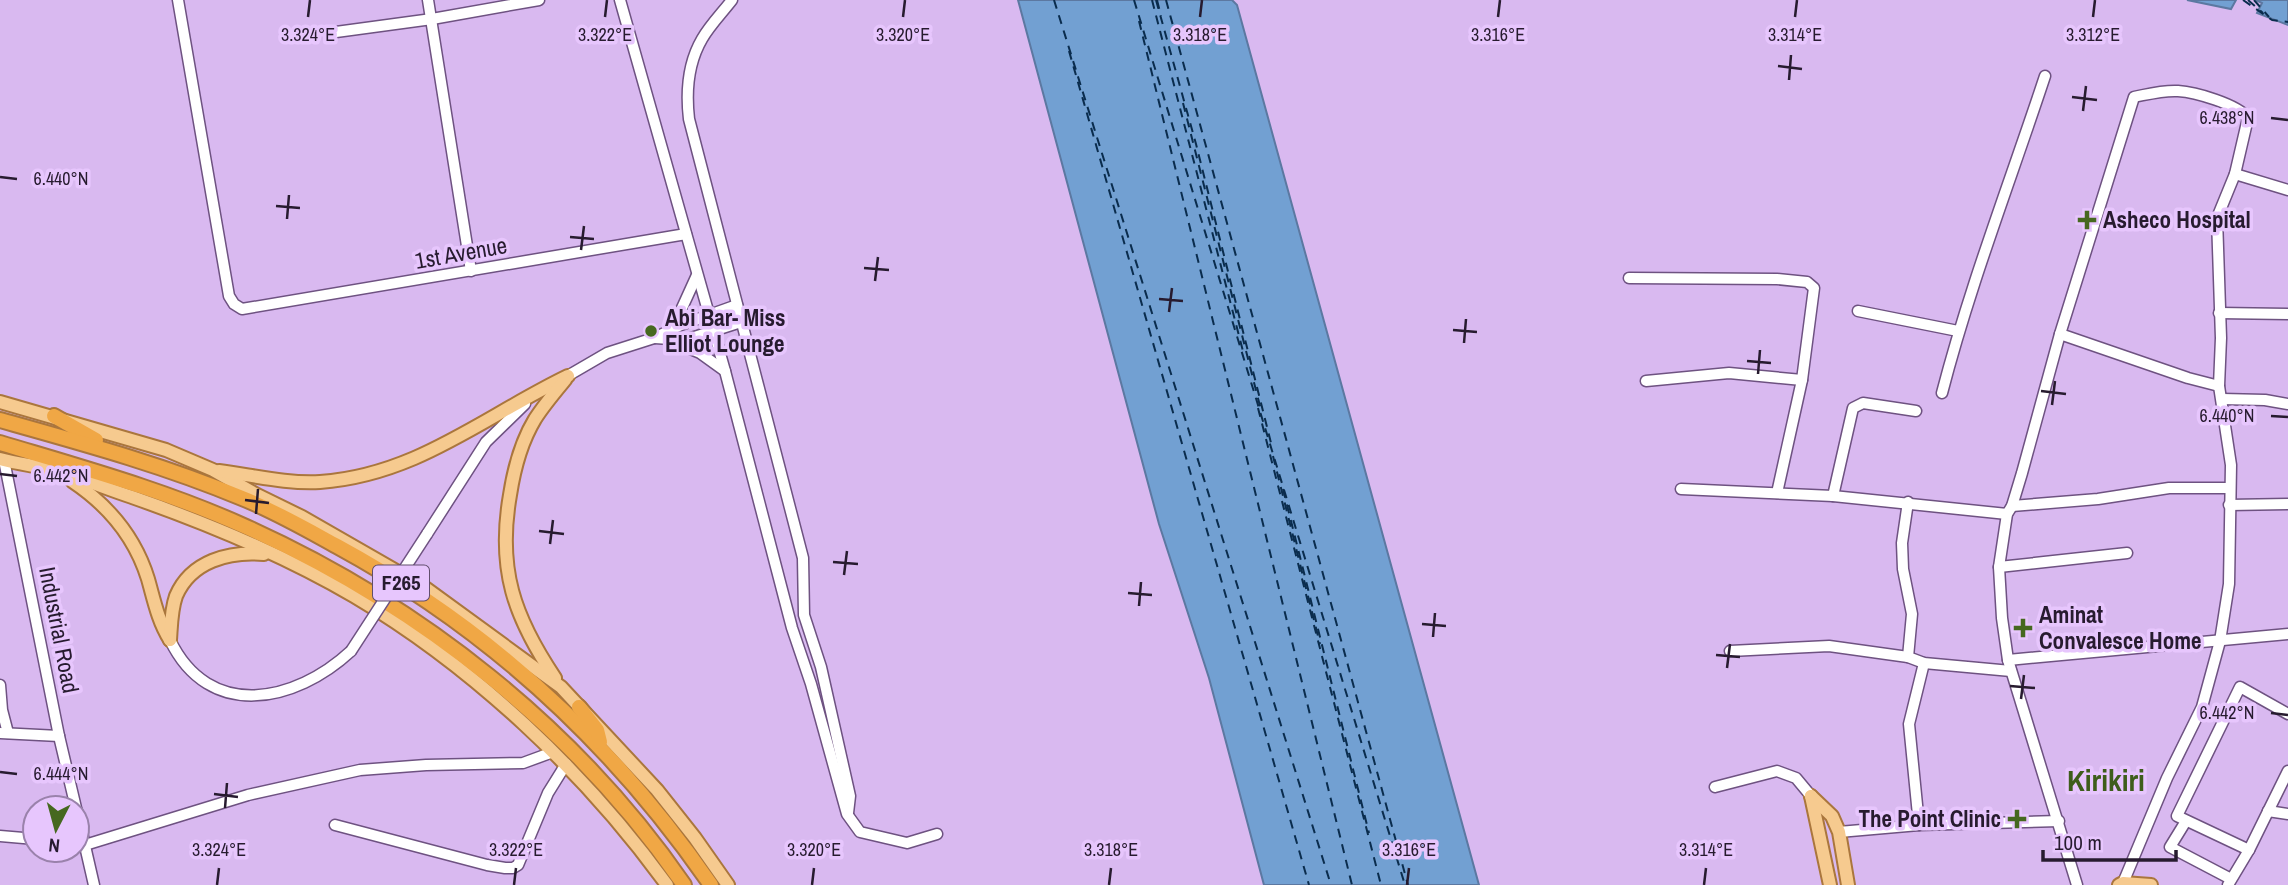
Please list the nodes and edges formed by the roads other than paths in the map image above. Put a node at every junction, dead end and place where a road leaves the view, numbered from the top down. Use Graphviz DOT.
graph roads {
  1 [pos="178,0"];
  2 [pos="428,0"];
  3 [pos="539,0"];
  4 [pos="620,0"];
  5 [pos="732,0"];
  6 [pos="432,19"];
  7 [pos="336,32"];
  8 [pos="2045,76"];
  9 [pos="2235,174"];
  10 [pos="2288,190"];
  11 [pos="686,234"];
  12 [pos="471,271"];
  13 [pos="697,274"];
  14 [pos="1629,278"];
  15 [pos="737,305"];
  16 [pos="1858,311"];
  17 [pos="2219,313"];
  18 [pos="2288,314"];
  19 [pos="708,315"];
  20 [pos="741,322"];
  21 [pos="713,330"];
  22 [pos="1958,331"];
  23 [pos="2060,334"];
  24 [pos="672,335"];
  25 [pos="725,371"];
  26 [pos="568,376"];
  27 [pos="1802,380"];
  28 [pos="1646,381"];
  29 [pos="2219,386"];
  30 [pos="1942,393"];
  31 [pos="2222,399"];
  32 [pos="0,402"];
  33 [pos="2288,404"];
  34 [pos="1916,411"];
  35 [pos="54,416"];
  36 [pos="0,420"];
  37 [pos="49,433"];
  38 [pos="94,434"];
  39 [pos="0,443"];
  40 [pos="119,452"];
  41 [pos="2,459"];
  42 [pos="213,470"];
  43 [pos="57,471"];
  44 [pos="2230,488"];
  45 [pos="1681,489"];
  46 [pos="1777,493"];
  47 [pos="1833,496"];
  48 [pos="1908,502"];
  49 [pos="2288,504"];
  50 [pos="2229,505"];
  51 [pos="2009,510"];
  52 [pos="2127,553"];
  53 [pos="278,556"];
  54 [pos="1999,567"];
  55 [pos="2288,634"];
  56 [pos="170,640"];
  57 [pos="2220,640"];
  58 [pos="1730,651"];
  59 [pos="1908,657"];
  60 [pos="1924,663"];
  61 [pos="2010,665"];
  62 [pos="0,685"];
  63 [pos="561,687"];
  64 [pos="576,712"];
  65 [pos="2288,714"];
  66 [pos="4,733"];
  67 [pos="60,736"];
  68 [pos="607,746"];
  69 [pos="553,752"];
  70 [pos="566,764"];
  71 [pos="2288,771"];
  72 [pos="1714,787"];
  73 [pos="74,794"];
  74 [pos="1811,796"];
  75 [pos="2268,811"];
  76 [pos="848,814"];
  77 [pos="2288,814"];
  78 [pos="2059,821"];
  79 [pos="2186,821"];
  80 [pos="335,825"];
  81 [pos="1919,825"];
  82 [pos="1839,832"];
  83 [pos="937,834"];
  84 [pos="0,836"];
  85 [pos="21,838"];
  86 [pos="91,841"];
  87 [pos="2249,849"];
  88 [pos="87,864"];
  89 [pos="2230,882"];
  90 [pos="2121,884"];
  91 [pos="94,885"];
  92 [pos="667,885"];
  93 [pos="684,885"];
  94 [pos="711,885"];
  95 [pos="728,885"];
  96 [pos="1830,885"];
  97 [pos="1849,885"];
  98 [pos="2077,885"];
  99 [pos="2151,885"];
  1 -- 12 [label="street, 1st Avenue"];
  2 -- 6 [label="street"];
  3 -- 6 [label="street"];
  4 -- 11 [label="street"];
  5 -- 15 [label="street"];
  6 -- 7 [label="street"];
  6 -- 12 [label="street"];
  8 -- 22 [label="street"];
  9 -- 10 [label="street"];
  9 -- 17 [label="street"];
  9 -- 23 [label="street"];
  11 -- 12 [label="street, 1st Avenue"];
  11 -- 13 [label="street"];
  13 -- 19 [label="street"];
  13 -- 24 [label="street"];
  14 -- 27 [label="street"];
  15 -- 19 [label="street"];
  15 -- 20 [label="street"];
  16 -- 22 [label="street"];
  17 -- 18 [label="street"];
  17 -- 29 [label="street"];
  19 -- 21 [label="street"];
  19 -- 24 [label="street"];
  20 -- 21 [label="street"];
  20 -- 76 [label="street"];
  21 -- 24 [label="street"];
  21 -- 25 [label="street"];
  22 -- 30 [label="street"];
  23 -- 29 [label="street"];
  23 -- 51 [label="street"];
  24 -- 25 [label="street"];
  24 -- 26 [label="street"];
  25 -- 76 [label="street"];
  26 -- 42 [label="main road"];
  26 -- 56 [label="street, bridge"];
  26 -- 63 [label="main road"];
  27 -- 28 [label="street"];
  27 -- 46 [label="street"];
  29 -- 31 [label="street"];
  31 -- 33 [label="street"];
  31 -- 44 [label="street"];
  32 -- 35 [label="main road"];
  34 -- 47 [label="street"];
  35 -- 38 [label="highway"];
  36 -- 37 [label="highway, F265"];
  37 -- 38 [label="highway"];
  37 -- 40 [label="highway, F265"];
  38 -- 40 [label="highway"];
  38 -- 42 [label="main road"];
  39 -- 93 [label="highway, F265"];
  40 -- 64 [label="highway, F265"];
  41 -- 43 [label="main road"];
  41 -- 67 [label="street, Industrial Road"];
  42 -- 63 [label="main road"];
  43 -- 53 [label="main road"];
  43 -- 56 [label="main road"];
  44 -- 50 [label="street"];
  44 -- 51 [label="street"];
  45 -- 46 [label="street"];
  46 -- 47 [label="street"];
  47 -- 48 [label="street"];
  48 -- 51 [label="street"];
  48 -- 59 [label="street"];
  49 -- 50 [label="street"];
  50 -- 57 [label="street"];
  51 -- 54 [label="street"];
  52 -- 54 [label="street"];
  53 -- 56 [label="main road"];
  53 -- 69 [label="main road"];
  54 -- 61 [label="street"];
  55 -- 57 [label="street"];
  57 -- 61 [label="street"];
  57 -- 90 [label="street"];
  58 -- 59 [label="street"];
  59 -- 60 [label="street"];
  60 -- 61 [label="street"];
  60 -- 81 [label="street"];
  61 -- 78 [label="street"];
  62 -- 66 [label="street"];
  63 -- 64 [label="main road"];
  64 -- 68 [label="highway, F265"];
  64 -- 68 [label="highway"];
  65 -- 79 [label="street"];
  66 -- 67 [label="street"];
  67 -- 73 [label="street, Industrial Road"];
  68 -- 94 [label="highway, F265"];
  68 -- 95 [label="main road"];
  69 -- 70 [label="main road"];
  69 -- 86 [label="street"];
  70 -- 80 [label="street"];
  70 -- 92 [label="main road"];
  71 -- 75 [label="street"];
  72 -- 74 [label="street"];
  74 -- 82 [label="main road"];
  74 -- 96 [label="main road"];
  75 -- 77 [label="street"];
  75 -- 87 [label="street"];
  76 -- 83 [label="street"];
  78 -- 81 [label="street"];
  78 -- 98 [label="street"];
  79 -- 87 [label="street"];
  79 -- 89 [label="street"];
  81 -- 82 [label="street"];
  82 -- 97 [label="main road"];
  84 -- 85 [label="street"];
  87 -- 89 [label="street"];
  88 -- 91 [label="street, Industrial Road"];
  90 -- 99 [label="main road"];
}
